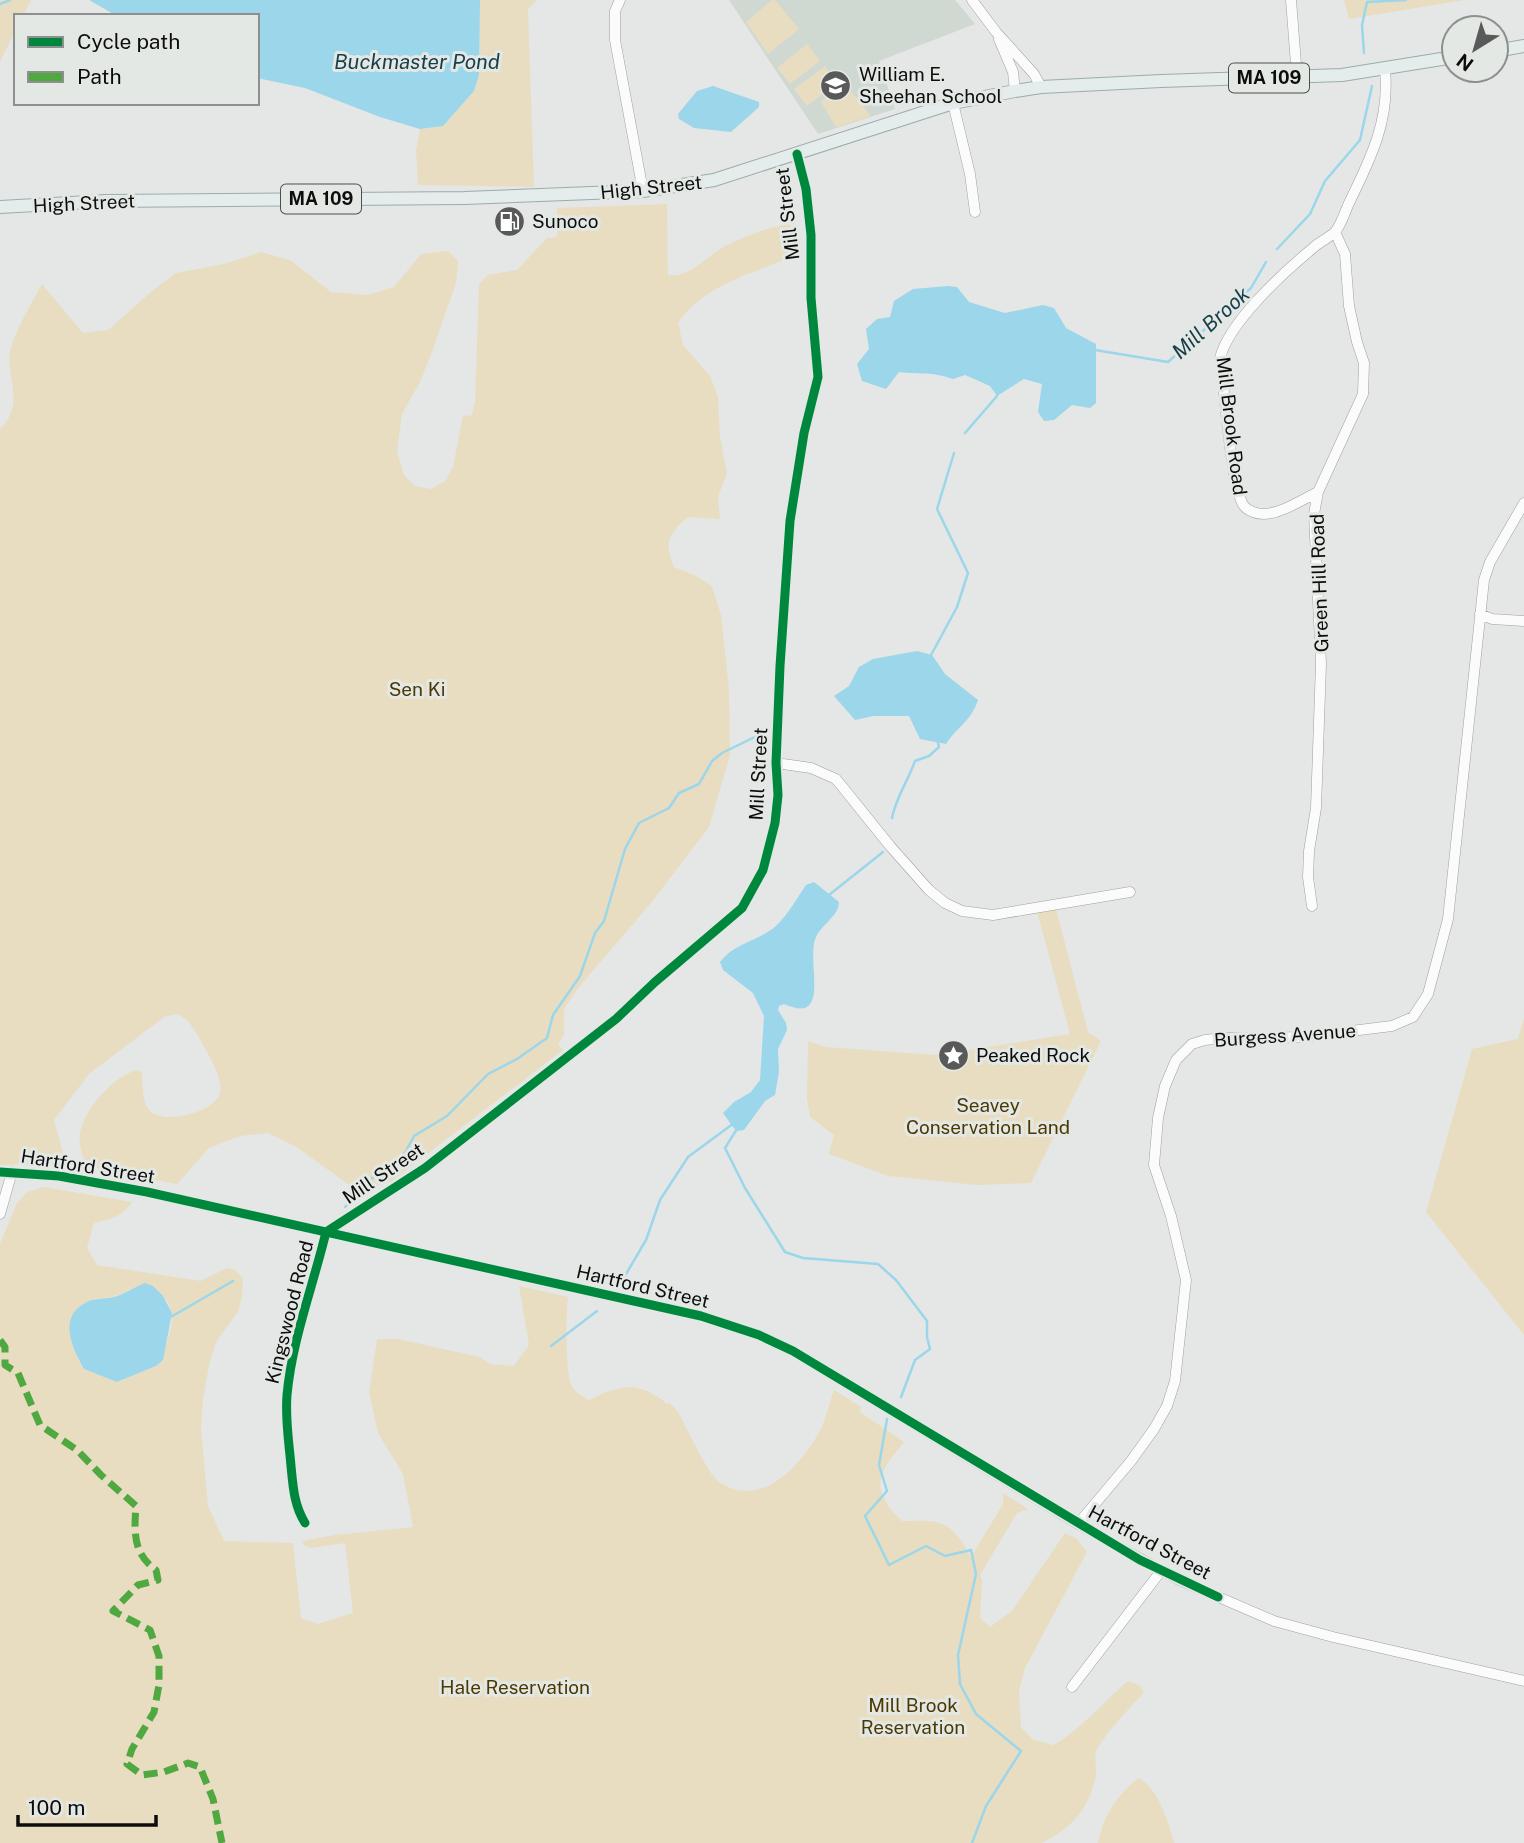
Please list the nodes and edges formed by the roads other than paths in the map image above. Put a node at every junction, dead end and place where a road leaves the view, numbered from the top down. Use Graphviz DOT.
graph roads {
  1 [pos="620,0"];
  2 [pos="972,0"];
  3 [pos="1291,0"];
  4 [pos="996,32"];
  5 [pos="1440,60"];
  6 [pos="1385,70"];
  7 [pos="1297,77"];
  8 [pos="1041,87"];
  9 [pos="1015,91"];
  10 [pos="953,103"];
  11 [pos="797,154"];
  12 [pos="643,191"];
  13 [pos="0,207"];
  14 [pos="975,212"];
  15 [pos="1335,232"];
  16 [pos="1318,492"];
  17 [pos="1524,503"];
  18 [pos="1480,614"];
  19 [pos="1524,621"];
  20 [pos="776,763"];
  21 [pos="1130,892"];
  22 [pos="1312,906"];
  23 [pos="0,1172"];
  24 [pos="12,1172"];
  25 [pos="0,1214"];
  26 [pos="326,1232"];
  27 [pos="305,1522"];
  28 [pos="1078,1524"];
  29 [pos="1161,1571"];
  30 [pos="1524,1681"];
  31 [pos="1072,1687"];
  1 -- 12 [label="street"];
  2 -- 4 [label="street"];
  3 -- 7 [label="street"];
  4 -- 8 [label="street"];
  4 -- 9 [label="street"];
  5 -- 6 [label="main road, High Street / MA 109"];
  6 -- 7 [label="main road, High Street / MA 109"];
  6 -- 15 [label="street, Mill Brook Road"];
  7 -- 8 [label="main road, High Street / MA 109"];
  8 -- 9 [label="main road, High Street / MA 109"];
  9 -- 10 [label="main road, High Street / MA 109"];
  10 -- 11 [label="main road, High Street / MA 109"];
  10 -- 14 [label="street"];
  11 -- 12 [label="main road, High Street / MA 109"];
  11 -- 20 [label="street, Mill Street"];
  12 -- 13 [label="main road, High Street / MA 109"];
  15 -- 16 [label="street, Green Hill Road"];
  15 -- 16 [label="street, Mill Brook Road"];
  16 -- 22 [label="street, Green Hill Road"];
  17 -- 18 [label="street, Burgess Avenue"];
  18 -- 19 [label="street"];
  18 -- 28 [label="street, Burgess Avenue"];
  20 -- 21 [label="street"];
  20 -- 26 [label="street, Mill Street"];
  23 -- 24 [label="street, Hartford Street"];
  24 -- 25 [label="street"];
  24 -- 26 [label="street, Hartford Street"];
  26 -- 27 [label="street, Kingswood Road"];
  26 -- 28 [label="street, Hartford Street"];
  28 -- 29 [label="street, Hartford Street"];
  29 -- 30 [label="street, Hartford Street"];
  29 -- 31 [label="street"];
}
